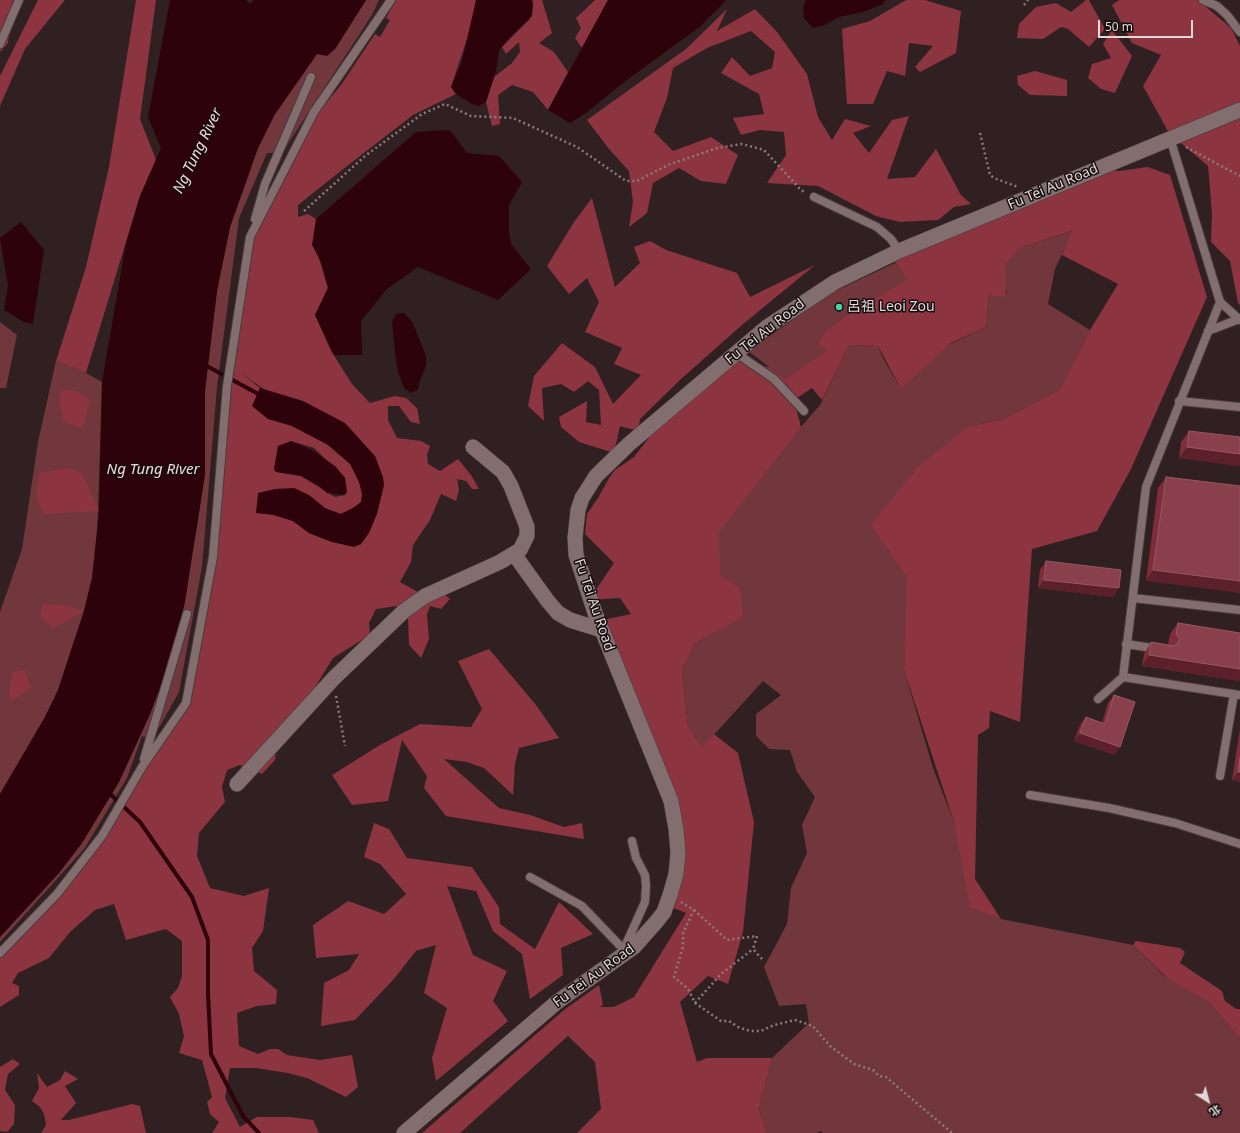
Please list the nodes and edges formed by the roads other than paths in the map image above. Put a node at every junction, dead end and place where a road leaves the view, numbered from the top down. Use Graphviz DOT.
graph roads {
  1 [pos="19,0"];
  2 [pos="391,0"];
  3 [pos="1203,0"];
  4 [pos="1240,32"];
  5 [pos="0,44"];
  6 [pos="311,77"];
  7 [pos="1240,110"];
  8 [pos="1170,138"];
  9 [pos="814,197"];
  10 [pos="251,235"];
  11 [pos="900,251"];
  12 [pos="1220,302"];
  13 [pos="1240,319"];
  14 [pos="1208,331"];
  15 [pos="736,353"];
  16 [pos="1179,401"];
  17 [pos="1240,407"];
  18 [pos="804,411"];
  19 [pos="473,447"];
  20 [pos="514,554"];
  21 [pos="1133,598"];
  22 [pos="1240,610"];
  23 [pos="187,614"];
  24 [pos="602,630"];
  25 [pos="1126,644"];
  26 [pos="1168,650"];
  27 [pos="1123,677"];
  28 [pos="1237,695"];
  29 [pos="1098,699"];
  30 [pos="142,767"];
  31 [pos="1220,776"];
  32 [pos="237,784"];
  33 [pos="1030,794"];
  34 [pos="632,841"];
  35 [pos="1240,844"];
  36 [pos="530,877"];
  37 [pos="0,953"];
  38 [pos="627,953"];
  39 [pos="404,1133"];
  1 -- 5 [label="lane"];
  2 -- 10 [label="lane"];
  3 -- 4 [label="lane"];
  6 -- 10 [label="lane"];
  7 -- 8 [label="street, Fu Tei Au Road"];
  8 -- 11 [label="street, Fu Tei Au Road"];
  8 -- 12 [label="lane"];
  9 -- 11 [label="lane"];
  10 -- 30 [label="lane"];
  11 -- 15 [label="street, Fu Tei Au Road"];
  12 -- 13 [label="lane"];
  12 -- 14 [label="lane"];
  13 -- 14 [label="lane"];
  14 -- 16 [label="lane"];
  15 -- 18 [label="lane"];
  15 -- 24 [label="street, Fu Tei Au Road"];
  16 -- 17 [label="lane"];
  16 -- 21 [label="lane"];
  19 -- 20 [label="street"];
  20 -- 24 [label="street"];
  20 -- 32 [label="street"];
  21 -- 22 [label="lane"];
  21 -- 25 [label="lane"];
  23 -- 30 [label="lane"];
  24 -- 38 [label="street, Fu Tei Au Road"];
  25 -- 26 [label="lane"];
  25 -- 27 [label="lane"];
  27 -- 28 [label="lane"];
  27 -- 29 [label="lane"];
  28 -- 31 [label="lane"];
  30 -- 37 [label="lane"];
  33 -- 35 [label="lane"];
  34 -- 38 [label="lane"];
  36 -- 38 [label="lane"];
  38 -- 39 [label="street, Fu Tei Au Road"];
}
